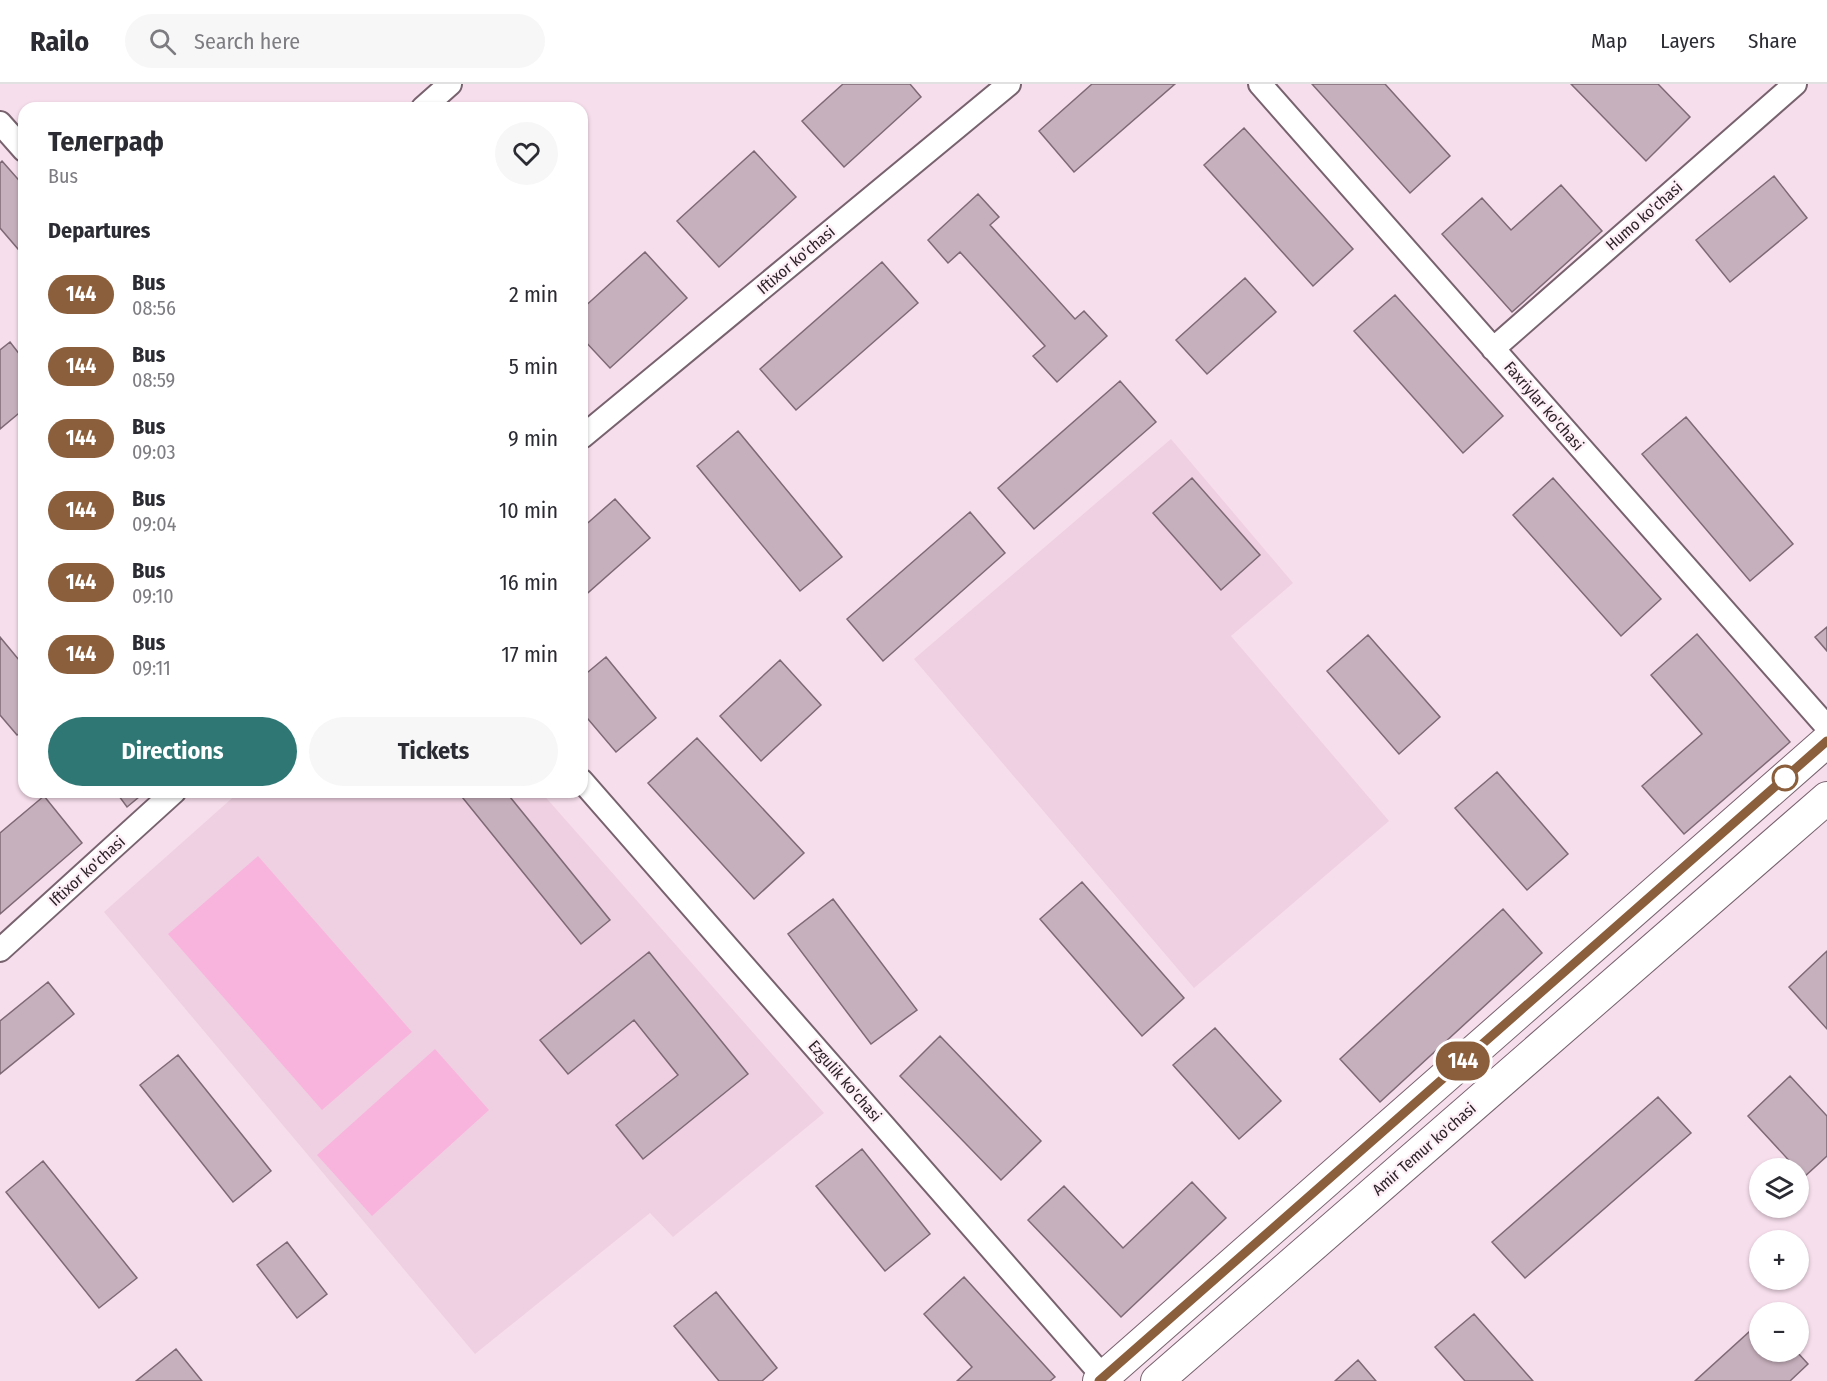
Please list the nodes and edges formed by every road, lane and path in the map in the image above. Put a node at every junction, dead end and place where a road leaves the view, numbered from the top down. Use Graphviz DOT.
graph roads {
  1 [pos="450,84"];
  2 [pos="1009,84"];
  3 [pos="1260,84"];
  4 [pos="1795,84"];
  5 [pos="430,102"];
  6 [pos="0,123"];
  7 [pos="18,143"];
  8 [pos="1493,349"];
  9 [pos="588,431"];
  10 [pos="1827,727"];
  11 [pos="1827,741"];
  12 [pos="588,788"];
  13 [pos="167,798"];
  14 [pos="1827,798"];
  15 [pos="0,950"];
  16 [pos="1103,1380"];
  17 [pos="1156,1381"];
  1 -- 5 [label="street"];
  2 -- 9 [label="street, Iftixor ko'chasi"];
  3 -- 8 [label="street, Faxriylar ko'chasi"];
  4 -- 8 [label="street, Humo ko'chasi"];
  6 -- 7 [label="street"];
  8 -- 10 [label="street, Faxriylar ko'chasi"];
  11 -- 16 [label="main road"];
  12 -- 16 [label="street, Ezgulik ko'chasi"];
  13 -- 15 [label="street, Iftixor ko'chasi"];
  14 -- 17 [label="main road, Amir Temur ko'chasi"];
}
